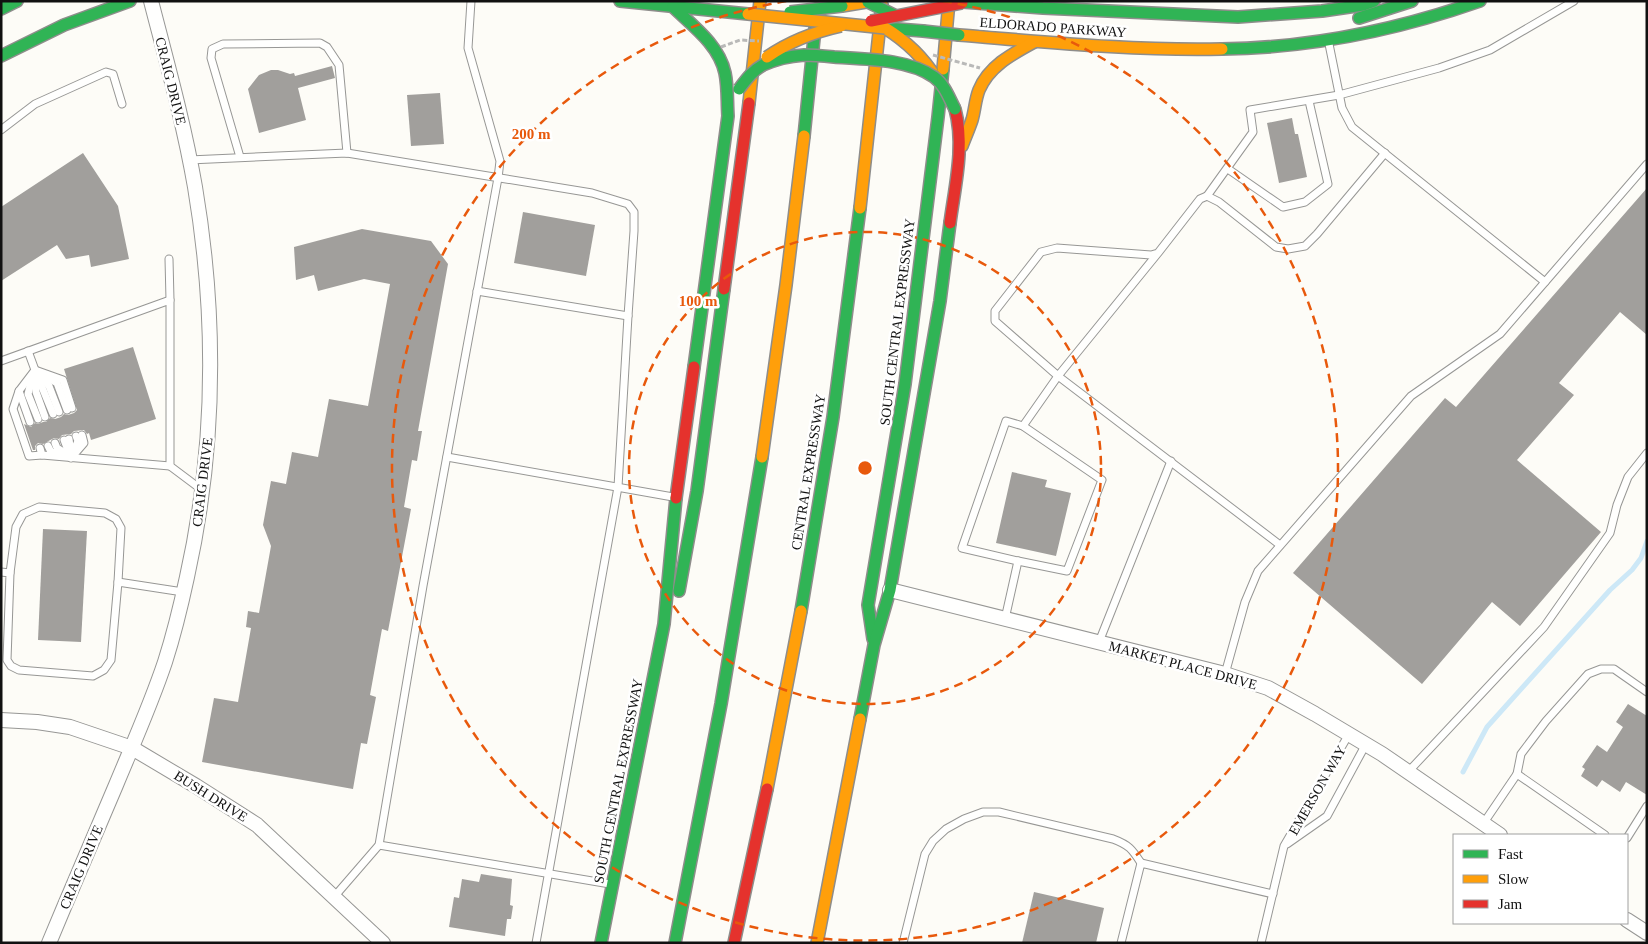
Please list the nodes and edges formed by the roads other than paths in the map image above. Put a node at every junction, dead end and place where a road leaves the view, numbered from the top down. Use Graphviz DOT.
graph roads {
  1 [pos="17,1"];
  2 [pos="130,1"];
  3 [pos="150,1"];
  4 [pos="471,1"];
  5 [pos="620,1"];
  6 [pos="760,1"];
  7 [pos="817,1"];
  8 [pos="882,1"];
  9 [pos="950,1"];
  10 [pos="1374,1"];
  11 [pos="1412,1"];
  12 [pos="1480,1"];
  13 [pos="1574,1"];
  14 [pos="869,2"];
  15 [pos="962,2"];
  16 [pos="838,4"];
  17 [pos="1038,5"];
  18 [pos="1322,6"];
  19 [pos="673,7"];
  20 [pos="1,9"];
  21 [pos="748,14"];
  22 [pos="896,16"];
  23 [pos="871,21"];
  24 [pos="852,24"];
  25 [pos="885,28"];
  26 [pos="923,30"];
  27 [pos="1328,41"];
  28 [pos="1034,42"];
  29 [pos="1191,50"];
  30 [pos="1,56"];
  31 [pos="755,70"];
  32 [pos="936,78"];
  33 [pos="1339,95"];
  34 [pos="1309,101"];
  35 [pos="122,104"];
  36 [pos="728,116"];
  37 [pos="1,130"];
  38 [pos="960,150"];
  39 [pos="347,152"];
  40 [pos="1385,153"];
  41 [pos="240,157"];
  42 [pos="189,160"];
  43 [pos="1647,164"];
  44 [pos="1228,169"];
  45 [pos="498,178"];
  46 [pos="1207,196"];
  47 [pos="1158,254"];
  48 [pos="168,259"];
  49 [pos="1545,282"];
  50 [pos="478,291"];
  51 [pos="170,300"];
  52 [pos="628,316"];
  53 [pos="28,351"];
  54 [pos="1,361"];
  55 [pos="35,370"];
  56 [pos="1058,376"];
  57 [pos="19,392"];
  58 [pos="1023,426"];
  59 [pos="51,445"];
  60 [pos="1647,453"];
  61 [pos="447,457"];
  62 [pos="71,458"];
  63 [pos="1170,461"];
  64 [pos="170,466"];
  65 [pos="618,487"];
  66 [pos="203,491"];
  67 [pos="676,497"];
  68 [pos="1280,545"];
  69 [pos="1018,561"];
  70 [pos="1,572"];
  71 [pos="10,573"];
  72 [pos="118,582"];
  73 [pos="890,590"];
  74 [pos="183,592"];
  75 [pos="1005,619"];
  76 [pos="664,624"];
  77 [pos="1099,642"];
  78 [pos="874,646"];
  79 [pos="1225,674"];
  80 [pos="1647,692"];
  81 [pos="1,720"];
  82 [pos="1349,734"];
  83 [pos="1366,744"];
  84 [pos="132,748"];
  85 [pos="1408,772"];
  86 [pos="1517,774"];
  87 [pos="1647,806"];
  88 [pos="1483,824"];
  89 [pos="1498,834"];
  90 [pos="1604,834"];
  91 [pos="1628,836"];
  92 [pos="379,845"];
  93 [pos="1284,846"];
  94 [pos="1141,863"];
  95 [pos="548,873"];
  96 [pos="613,885"];
  97 [pos="1273,894"];
  98 [pos="334,897"];
  99 [pos="1628,921"];
  100 [pos="1647,933"];
  101 [pos="49,943"];
  102 [pos="383,943"];
  103 [pos="536,943"];
  104 [pos="601,943"];
  105 [pos="675,943"];
  106 [pos="734,943"];
  107 [pos="817,943"];
  108 [pos="903,943"];
  109 [pos="1122,943"];
  110 [pos="1260,943"];
  1 -- 20 [label="main road"];
  2 -- 30 [label="main road"];
  3 -- 42 [label="street, CRAIG DRIVE"];
  4 -- 45 [label="lane"];
  5 -- 19 [label="main road, ELDORADO PARKWAY"];
  6 -- 76 [label="main road, SOUTH CENTRAL EXPRESSWAY"];
  7 -- 105 [label="main road"];
  8 -- 106 [label="main road, CENTRAL EXPRESSWAY"];
  9 -- 15 [label="main road, ELDORADO PARKWAY, bridge"];
  9 -- 78 [label="main road, SOUTH CENTRAL EXPRESSWAY"];
  10 -- 18 [label="main road, ELDORADO PARKWAY"];
  11 -- 27 [label="main road"];
  12 -- 27 [label="main road, ELDORADO PARKWAY"];
  13 -- 33 [label="lane"];
  14 -- 16 [label="main road"];
  14 -- 22 [label="main road, bridge"];
  15 -- 17 [label="main road, ELDORADO PARKWAY"];
  15 -- 22 [label="main road, bridge"];
  16 -- 21 [label="main road, bridge"];
  16 -- 23 [label="main road"];
  17 -- 18 [label="main road, ELDORADO PARKWAY"];
  18 -- 29 [label="main road"];
  19 -- 21 [label="main road, ELDORADO PARKWAY"];
  19 -- 36 [label="main road"];
  21 -- 24 [label="main road, ELDORADO PARKWAY, bridge"];
  22 -- 23 [label="main road, bridge"];
  22 -- 26 [label="main road"];
  23 -- 24 [label="main road, bridge"];
  23 -- 25 [label="main road, bridge"];
  24 -- 25 [label="main road, ELDORADO PARKWAY, bridge"];
  24 -- 31 [label="main road, bridge"];
  25 -- 26 [label="main road, ELDORADO PARKWAY"];
  25 -- 32 [label="main road"];
  26 -- 28 [label="main road, ELDORADO PARKWAY, bridge"];
  27 -- 29 [label="main road, ELDORADO PARKWAY"];
  27 -- 33 [label="lane"];
  28 -- 29 [label="main road, ELDORADO PARKWAY"];
  28 -- 38 [label="main road"];
  31 -- 32 [label="main road, bridge"];
  31 -- 36 [label="main road, bridge"];
  32 -- 38 [label="main road, bridge"];
  33 -- 34 [label="lane"];
  33 -- 40 [label="lane"];
  34 -- 44 [label="lane"];
  34 -- 44 [label="lane"];
  35 -- 37 [label="lane"];
  36 -- 67 [label="main road, SOUTH CENTRAL EXPRESSWAY"];
  38 -- 73 [label="main road, SOUTH CENTRAL EXPRESSWAY"];
  39 -- 41 [label="lane"];
  39 -- 41 [label="lane"];
  39 -- 45 [label="lane"];
  40 -- 46 [label="lane"];
  40 -- 49 [label="lane"];
  41 -- 42 [label="lane"];
  42 -- 66 [label="street, CRAIG DRIVE"];
  43 -- 49 [label="lane"];
  44 -- 46 [label="lane"];
  45 -- 50 [label="lane"];
  45 -- 52 [label="lane"];
  46 -- 47 [label="lane"];
  47 -- 56 [label="lane"];
  47 -- 56 [label="lane"];
  48 -- 51 [label="lane"];
  49 -- 68 [label="lane"];
  50 -- 52 [label="lane"];
  50 -- 61 [label="lane"];
  51 -- 53 [label="lane"];
  51 -- 64 [label="lane"];
  52 -- 65 [label="lane"];
  53 -- 54 [label="lane"];
  53 -- 55 [label="lane"];
  55 -- 55 [label="lane"];
  55 -- 57 [label="lane"];
  55 -- 57 [label="lane"];
  56 -- 58 [label="lane"];
  56 -- 63 [label="lane"];
  57 -- 62 [label="lane"];
  58 -- 69 [label="lane"];
  58 -- 69 [label="lane"];
  59 -- 62 [label="lane"];
  60 -- 85 [label="lane"];
  61 -- 65 [label="lane"];
  61 -- 92 [label="lane"];
  62 -- 62 [label="lane"];
  62 -- 64 [label="lane"];
  63 -- 68 [label="lane"];
  63 -- 77 [label="lane"];
  64 -- 66 [label="lane"];
  65 -- 67 [label="lane"];
  65 -- 95 [label="lane"];
  66 -- 74 [label="street, CRAIG DRIVE"];
  67 -- 76 [label="main road, SOUTH CENTRAL EXPRESSWAY"];
  68 -- 79 [label="lane"];
  69 -- 75 [label="lane"];
  70 -- 71 [label="lane"];
  71 -- 72 [label="lane"];
  71 -- 72 [label="lane"];
  72 -- 74 [label="lane"];
  73 -- 75 [label="street, MARKET PLACE DRIVE"];
  73 -- 78 [label="main road, SOUTH CENTRAL EXPRESSWAY"];
  74 -- 84 [label="street, CRAIG DRIVE"];
  75 -- 77 [label="street, MARKET PLACE DRIVE"];
  76 -- 96 [label="main road, SOUTH CENTRAL EXPRESSWAY"];
  77 -- 79 [label="street, MARKET PLACE DRIVE"];
  78 -- 107 [label="main road, SOUTH CENTRAL EXPRESSWAY"];
  79 -- 82 [label="street, MARKET PLACE DRIVE"];
  80 -- 86 [label="lane"];
  81 -- 84 [label="street, BUSH DRIVE"];
  82 -- 83 [label="street, MARKET PLACE DRIVE"];
  82 -- 93 [label="lane, EMERSON WAY"];
  83 -- 85 [label="street, MARKET PLACE DRIVE"];
  83 -- 93 [label="lane, EMERSON WAY"];
  84 -- 98 [label="street, BUSH DRIVE"];
  84 -- 101 [label="street, CRAIG DRIVE"];
  85 -- 88 [label="street, MARKET PLACE DRIVE"];
  86 -- 88 [label="lane"];
  86 -- 90 [label="lane"];
  87 -- 91 [label="lane"];
  88 -- 89 [label="street, MARKET PLACE DRIVE"];
  92 -- 95 [label="lane"];
  92 -- 98 [label="lane"];
  93 -- 97 [label="lane, EMERSON WAY"];
  94 -- 97 [label="lane"];
  94 -- 108 [label="lane"];
  94 -- 109 [label="lane"];
  95 -- 96 [label="lane"];
  95 -- 103 [label="lane"];
  96 -- 104 [label="main road, SOUTH CENTRAL EXPRESSWAY"];
  97 -- 110 [label="lane, EMERSON WAY"];
  98 -- 102 [label="street, BUSH DRIVE"];
  99 -- 100 [label="street"];
}
